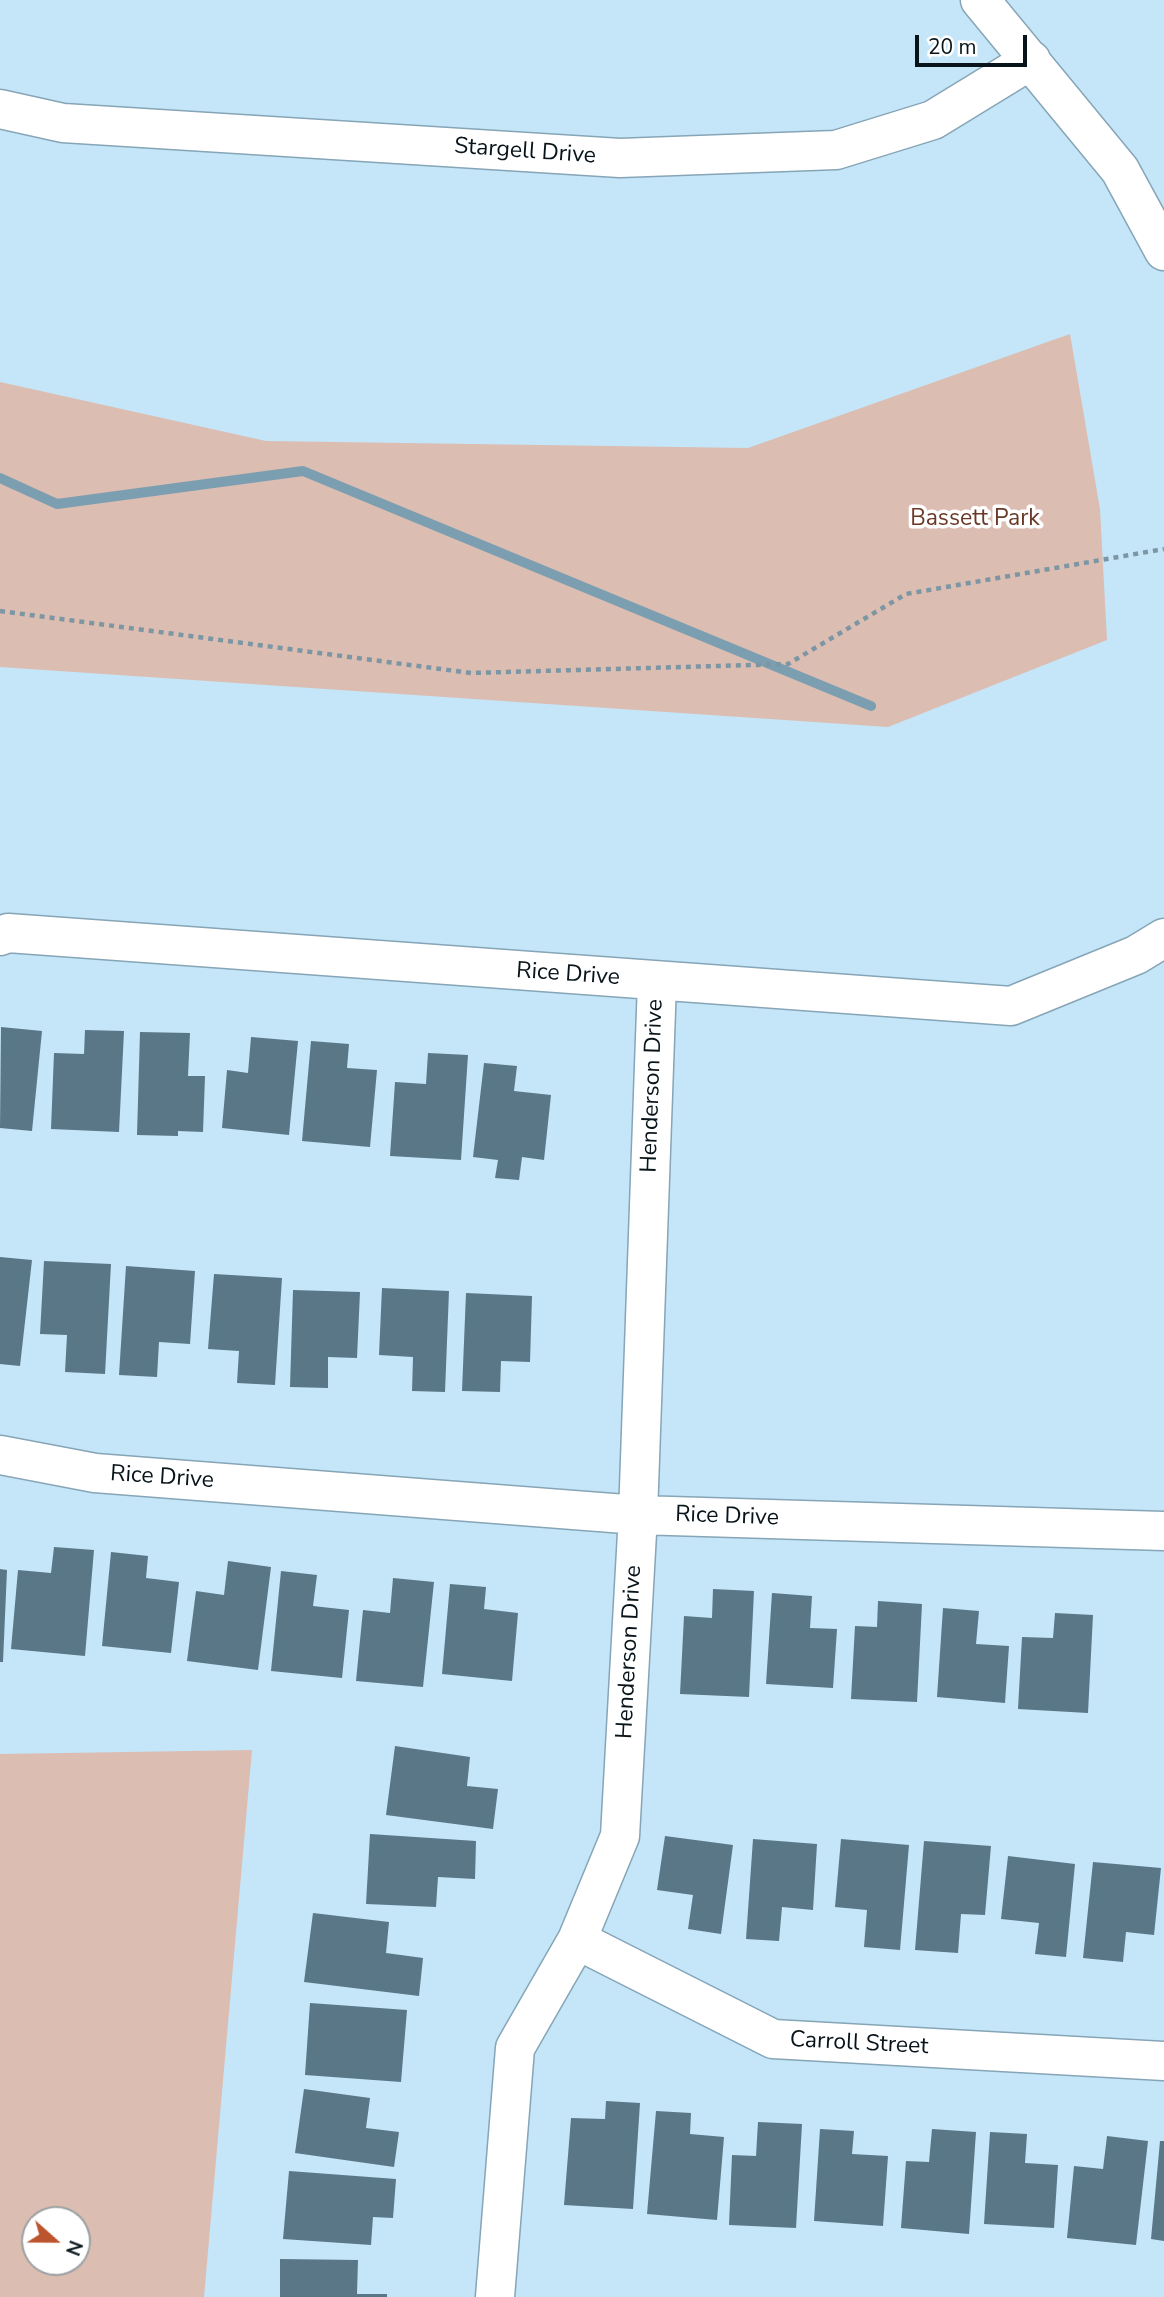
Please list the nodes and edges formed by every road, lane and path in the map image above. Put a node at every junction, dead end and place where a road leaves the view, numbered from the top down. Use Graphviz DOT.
graph roads {
  1 [pos="980,0"];
  2 [pos="1031,60"];
  3 [pos="0,108"];
  4 [pos="1164,251"];
  5 [pos="1164,549"];
  6 [pos="0,611"];
  7 [pos="0,936"];
  8 [pos="1164,938"];
  9 [pos="657,982"];
  10 [pos="0,1455"];
  11 [pos="638,1515"];
  12 [pos="1164,1531"];
  13 [pos="577,1940"];
  14 [pos="1164,2061"];
  15 [pos="495,2297"];
  1 -- 2 [label="street"];
  2 -- 3 [label="street, Stargell Drive"];
  2 -- 4 [label="street"];
  5 -- 6 [label="path"];
  7 -- 9 [label="street, Rice Drive"];
  8 -- 9 [label="street, Rice Drive"];
  9 -- 11 [label="street, Henderson Drive"];
  10 -- 11 [label="street, Rice Drive"];
  11 -- 12 [label="street, Rice Drive"];
  11 -- 13 [label="street, Henderson Drive"];
  13 -- 14 [label="street, Carroll Street"];
  13 -- 15 [label="street, Henderson Drive"];
}
